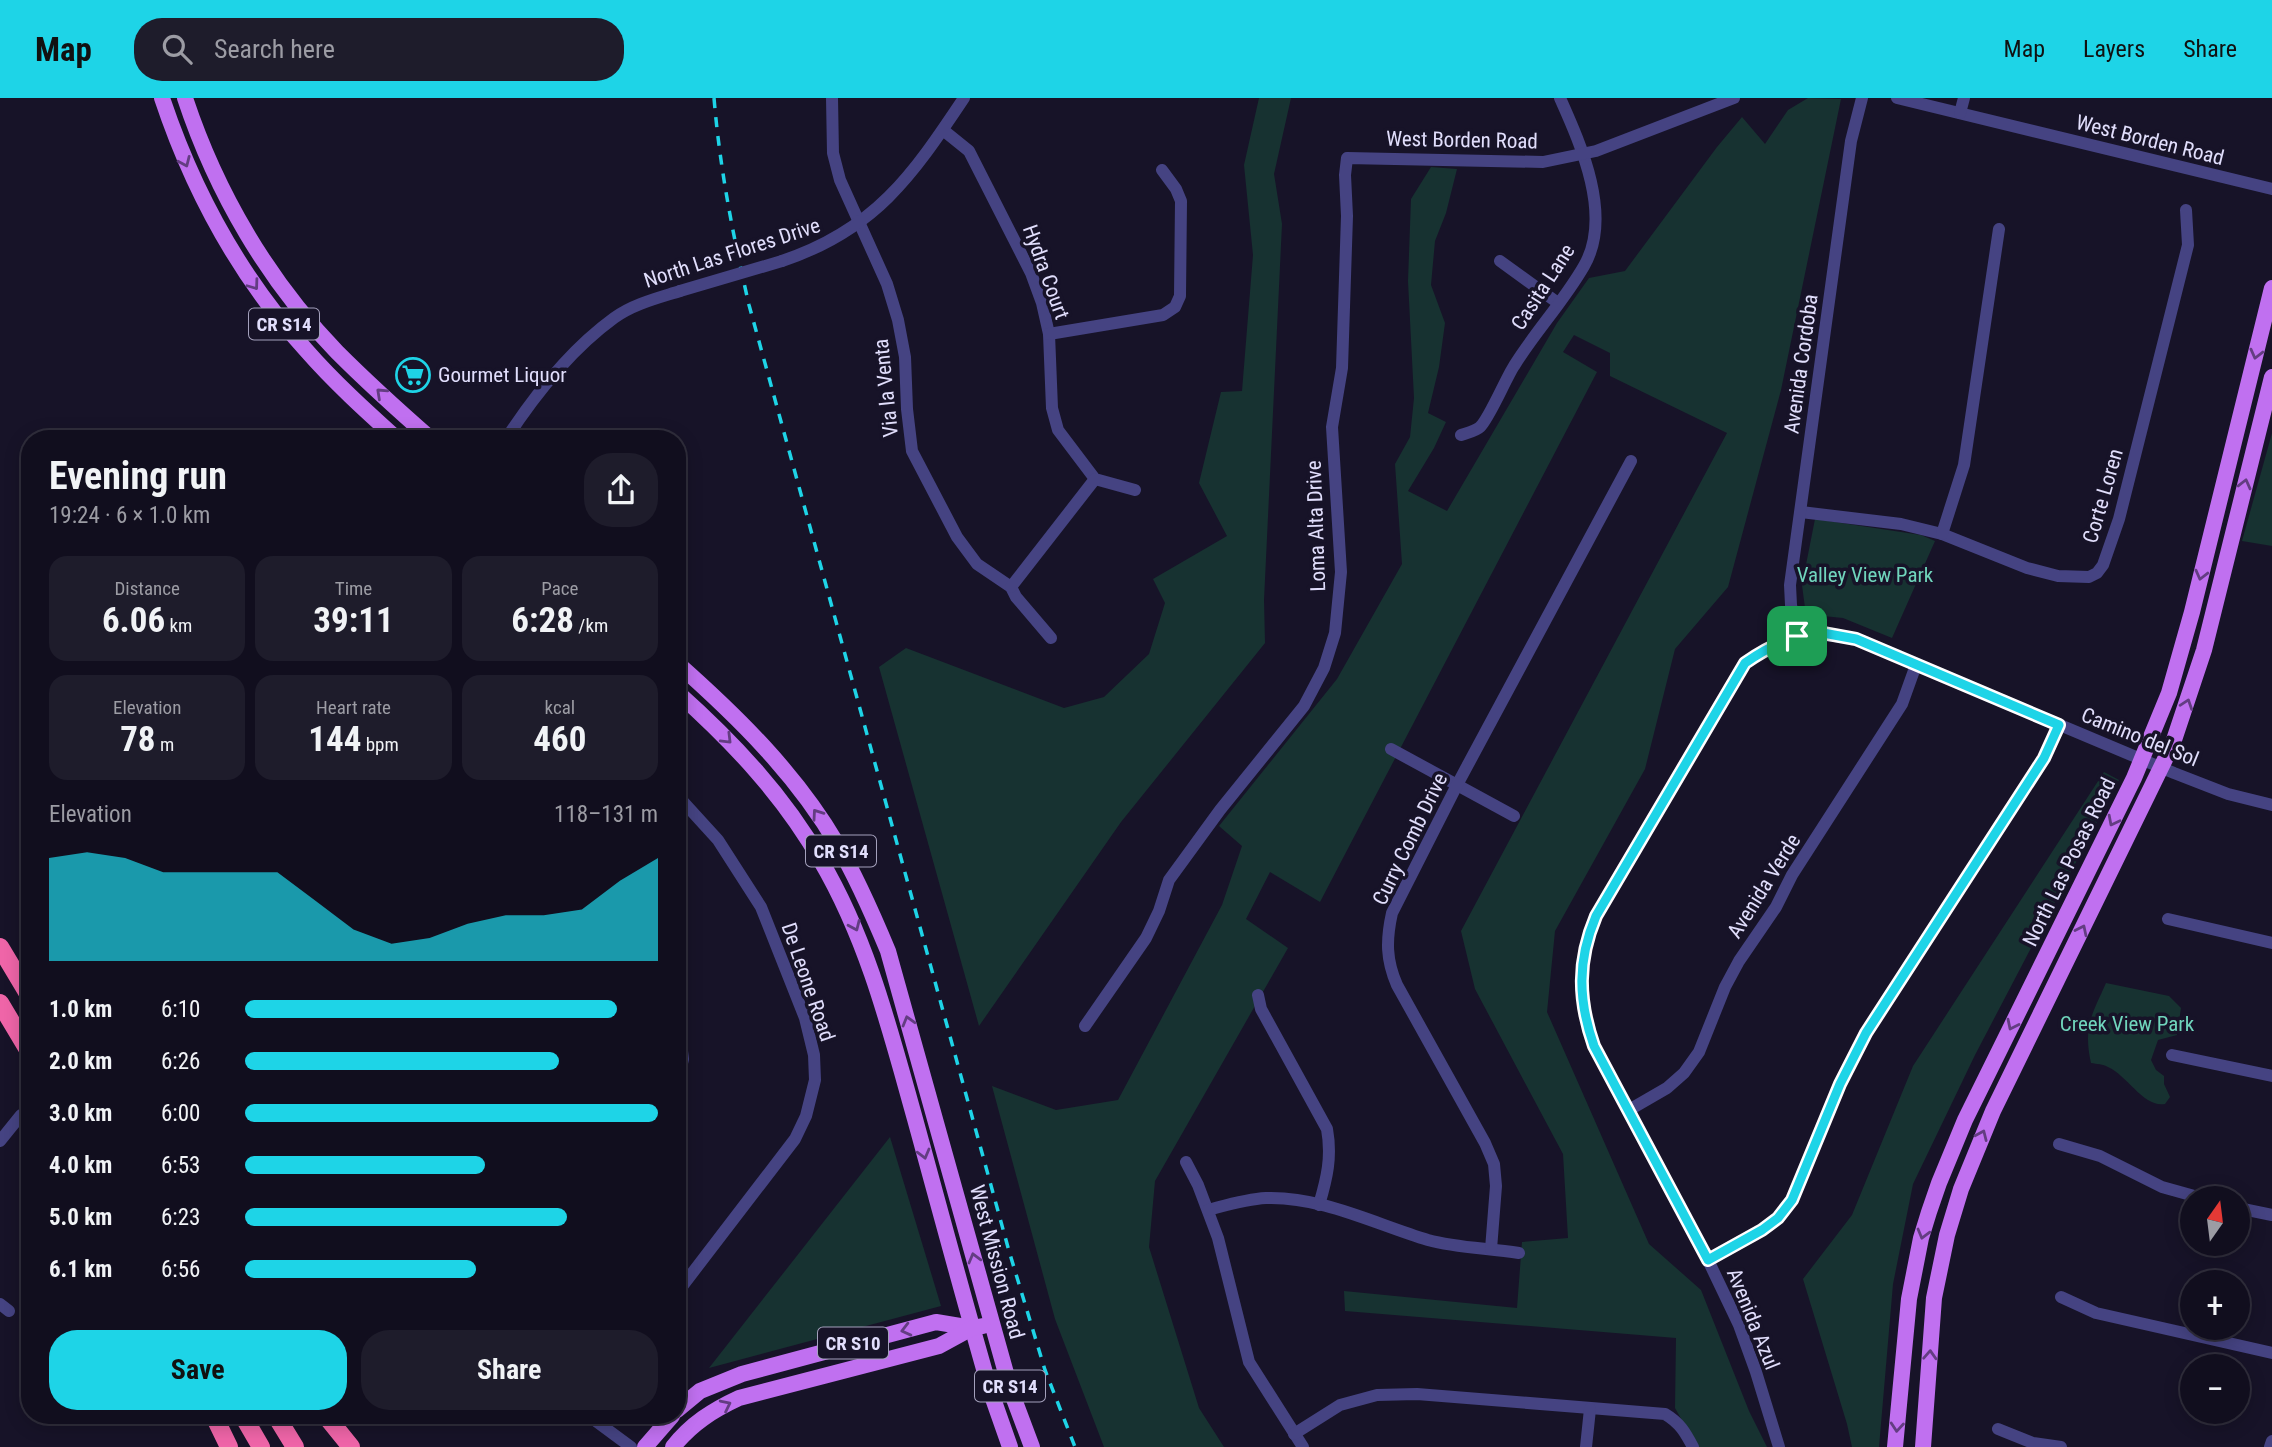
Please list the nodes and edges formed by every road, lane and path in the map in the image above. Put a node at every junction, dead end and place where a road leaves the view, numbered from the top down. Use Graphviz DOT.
graph roads {
  1 [pos="162,98"];
  2 [pos="184,98"];
  3 [pos="832,98"];
  4 [pos="964,98"];
  5 [pos="1560,98"];
  6 [pos="1734,98"];
  7 [pos="1862,98"];
  8 [pos="1897,98"];
  9 [pos="1964,98"];
  10 [pos="1960,113"];
  11 [pos="943,130"];
  12 [pos="1585,153"];
  13 [pos="1347,158"];
  14 [pos="1162,170"];
  15 [pos="2272,189"];
  16 [pos="2186,210"];
  17 [pos="860,222"];
  18 [pos="1999,229"];
  19 [pos="1500,261"];
  20 [pos="2272,288"];
  21 [pos="1558,303"];
  22 [pos="1049,334"];
  23 [pos="2272,377"];
  24 [pos="388,430"];
  25 [pos="421,430"];
  26 [pos="512,430"];
  27 [pos="1461,435"];
  28 [pos="1631,461"];
  29 [pos="1095,479"];
  30 [pos="1135,490"];
  31 [pos="1801,512"];
  32 [pos="1942,534"];
  33 [pos="1011,587"];
  34 [pos="1797,636"];
  35 [pos="1051,638"];
  36 [pos="1916,665"];
  37 [pos="686,671"];
  38 [pos="686,701"];
  39 [pos="2059,725"];
  40 [pos="1391,749"];
  41 [pos="2142,760"];
  42 [pos="2162,768"];
  43 [pos="1457,785"];
  44 [pos="686,805"];
  45 [pos="2272,805"];
  46 [pos="1514,816"];
  47 [pos="2168,919"];
  48 [pos="2272,943"];
  49 [pos="0,947"];
  50 [pos="21,982"];
  51 [pos="1258,995"];
  52 [pos="0,1003"];
  53 [pos="1085,1026"];
  54 [pos="21,1038"];
  55 [pos="2172,1055"];
  56 [pos="2272,1076"];
  57 [pos="1629,1110"];
  58 [pos="21,1115"];
  59 [pos="0,1141"];
  60 [pos="2059,1144"];
  61 [pos="1186,1162"];
  62 [pos="2180,1192"];
  63 [pos="1320,1205"];
  64 [pos="1208,1210"];
  65 [pos="2250,1210"];
  66 [pos="2272,1215"];
  67 [pos="1491,1249"];
  68 [pos="1519,1253"];
  69 [pos="1708,1260"];
  70 [pos="686,1281"];
  71 [pos="2061,1297"];
  72 [pos="992,1324"];
  73 [pos="972,1328"];
  74 [pos="2272,1353"];
  75 [pos="686,1403"];
  76 [pos="1590,1409"];
  77 [pos="218,1424"];
  78 [pos="248,1424"];
  79 [pos="281,1424"];
  80 [pos="333,1424"];
  81 [pos="600,1424"];
  82 [pos="665,1424"];
  83 [pos="1998,1429"];
  84 [pos="1294,1434"];
  85 [pos="2272,1441"];
  86 [pos="229,1447"];
  87 [pos="261,1447"];
  88 [pos="295,1447"];
  89 [pos="351,1447"];
  90 [pos="631,1447"];
  91 [pos="645,1447"];
  92 [pos="673,1447"];
  93 [pos="1010,1447"];
  94 [pos="1032,1447"];
  95 [pos="1303,1447"];
  96 [pos="1586,1447"];
  97 [pos="1693,1447"];
  98 [pos="1779,1447"];
  99 [pos="1895,1447"];
  100 [pos="1923,1447"];
  101 [pos="2061,1447"];
  102 [pos="2270,1447"];
  1 -- 24 [label="main road, CR S14, one-way"];
  25 -- 2 [label="main road, CR S14, one-way"];
  3 -- 17 [label="street, Via la Venta"];
  4 -- 11 [label="street, North Las Flores Drive"];
  5 -- 12 [label="street, Casita Lane"];
  6 -- 12 [label="street, West Borden Road"];
  7 -- 31 [label="street, Avenida Cordoba"];
  8 -- 10 [label="street, West Borden Road"];
  9 -- 10 [label="street"];
  10 -- 15 [label="street, West Borden Road"];
  11 -- 17 [label="street, North Las Flores Drive"];
  11 -- 22 [label="street, Hydra Court"];
  12 -- 13 [label="street, West Borden Road"];
  12 -- 21 [label="street, Casita Lane"];
  13 -- 53 [label="street, Loma Alta Drive"];
  14 -- 22 [label="street"];
  16 -- 32 [label="street, Corte Loren"];
  17 -- 26 [label="street, North Las Flores Drive, bridge"];
  17 -- 33 [label="street, Via la Venta"];
  18 -- 32 [label="street"];
  19 -- 21 [label="street"];
  20 -- 41 [label="main road, North Las Posas Road, one-way"];
  21 -- 27 [label="street, Casita Lane"];
  22 -- 29 [label="street, Hydra Court"];
  42 -- 23 [label="main road, North Las Posas Road, one-way"];
  28 -- 43 [label="street, Curry Comb Drive"];
  29 -- 30 [label="street"];
  29 -- 33 [label="street"];
  31 -- 32 [label="street, Corte Loren"];
  31 -- 34 [label="street, Avenida Cordoba"];
  33 -- 35 [label="street, Via la Venta"];
  34 -- 36 [label="street, Camino del Sol"];
  34 -- 57 [label="street, Avenida Azul"];
  36 -- 39 [label="street, Camino del Sol"];
  36 -- 57 [label="street, Avenida Verde"];
  72 -- 37 [label="main road, West Mission Road / CR S14, one-way"];
  38 -- 73 [label="main road, West Mission Road / CR S14, one-way"];
  39 -- 41 [label="street, Camino del Sol"];
  39 -- 69 [label="street"];
  40 -- 43 [label="street"];
  41 -- 42 [label="street, Camino del Sol"];
  41 -- 99 [label="main road, North Las Posas Road, one-way"];
  42 -- 45 [label="street, Camino del Sol"];
  100 -- 42 [label="main road, North Las Posas Road, one-way"];
  43 -- 46 [label="street"];
  43 -- 67 [label="street, Curry Comb Drive"];
  44 -- 70 [label="street, De Leone Road"];
  47 -- 48 [label="street"];
  49 -- 50 [label="highway"];
  51 -- 63 [label="street"];
  52 -- 54 [label="highway"];
  55 -- 56 [label="street"];
  57 -- 69 [label="street, Avenida Azul"];
  58 -- 59 [label="street"];
  60 -- 62 [label="street"];
  61 -- 64 [label="street"];
  63 -- 64 [label="street"];
  63 -- 67 [label="street"];
  64 -- 84 [label="street"];
  65 -- 66 [label="street"];
  67 -- 68 [label="street"];
  69 -- 98 [label="street, Avenida Azul"];
  71 -- 74 [label="street"];
  72 -- 73 [label="main road, CR S10"];
  72 -- 94 [label="main road, West Mission Road / CR S14"];
  73 -- 75 [label="main road, CR S10, one-way"];
  92 -- 73 [label="main road, CR S10, one-way"];
  73 -- 93 [label="main road, West Mission Road / CR S14"];
  76 -- 84 [label="street"];
  76 -- 96 [label="street"];
  76 -- 97 [label="street"];
  77 -- 86 [label="highway"];
  78 -- 87 [label="highway"];
  79 -- 88 [label="highway"];
  80 -- 89 [label="highway"];
  81 -- 90 [label="street"];
  82 -- 91 [label="main road"];
  83 -- 101 [label="street"];
  84 -- 95 [label="street"];
  85 -- 102 [label="street"];
}
